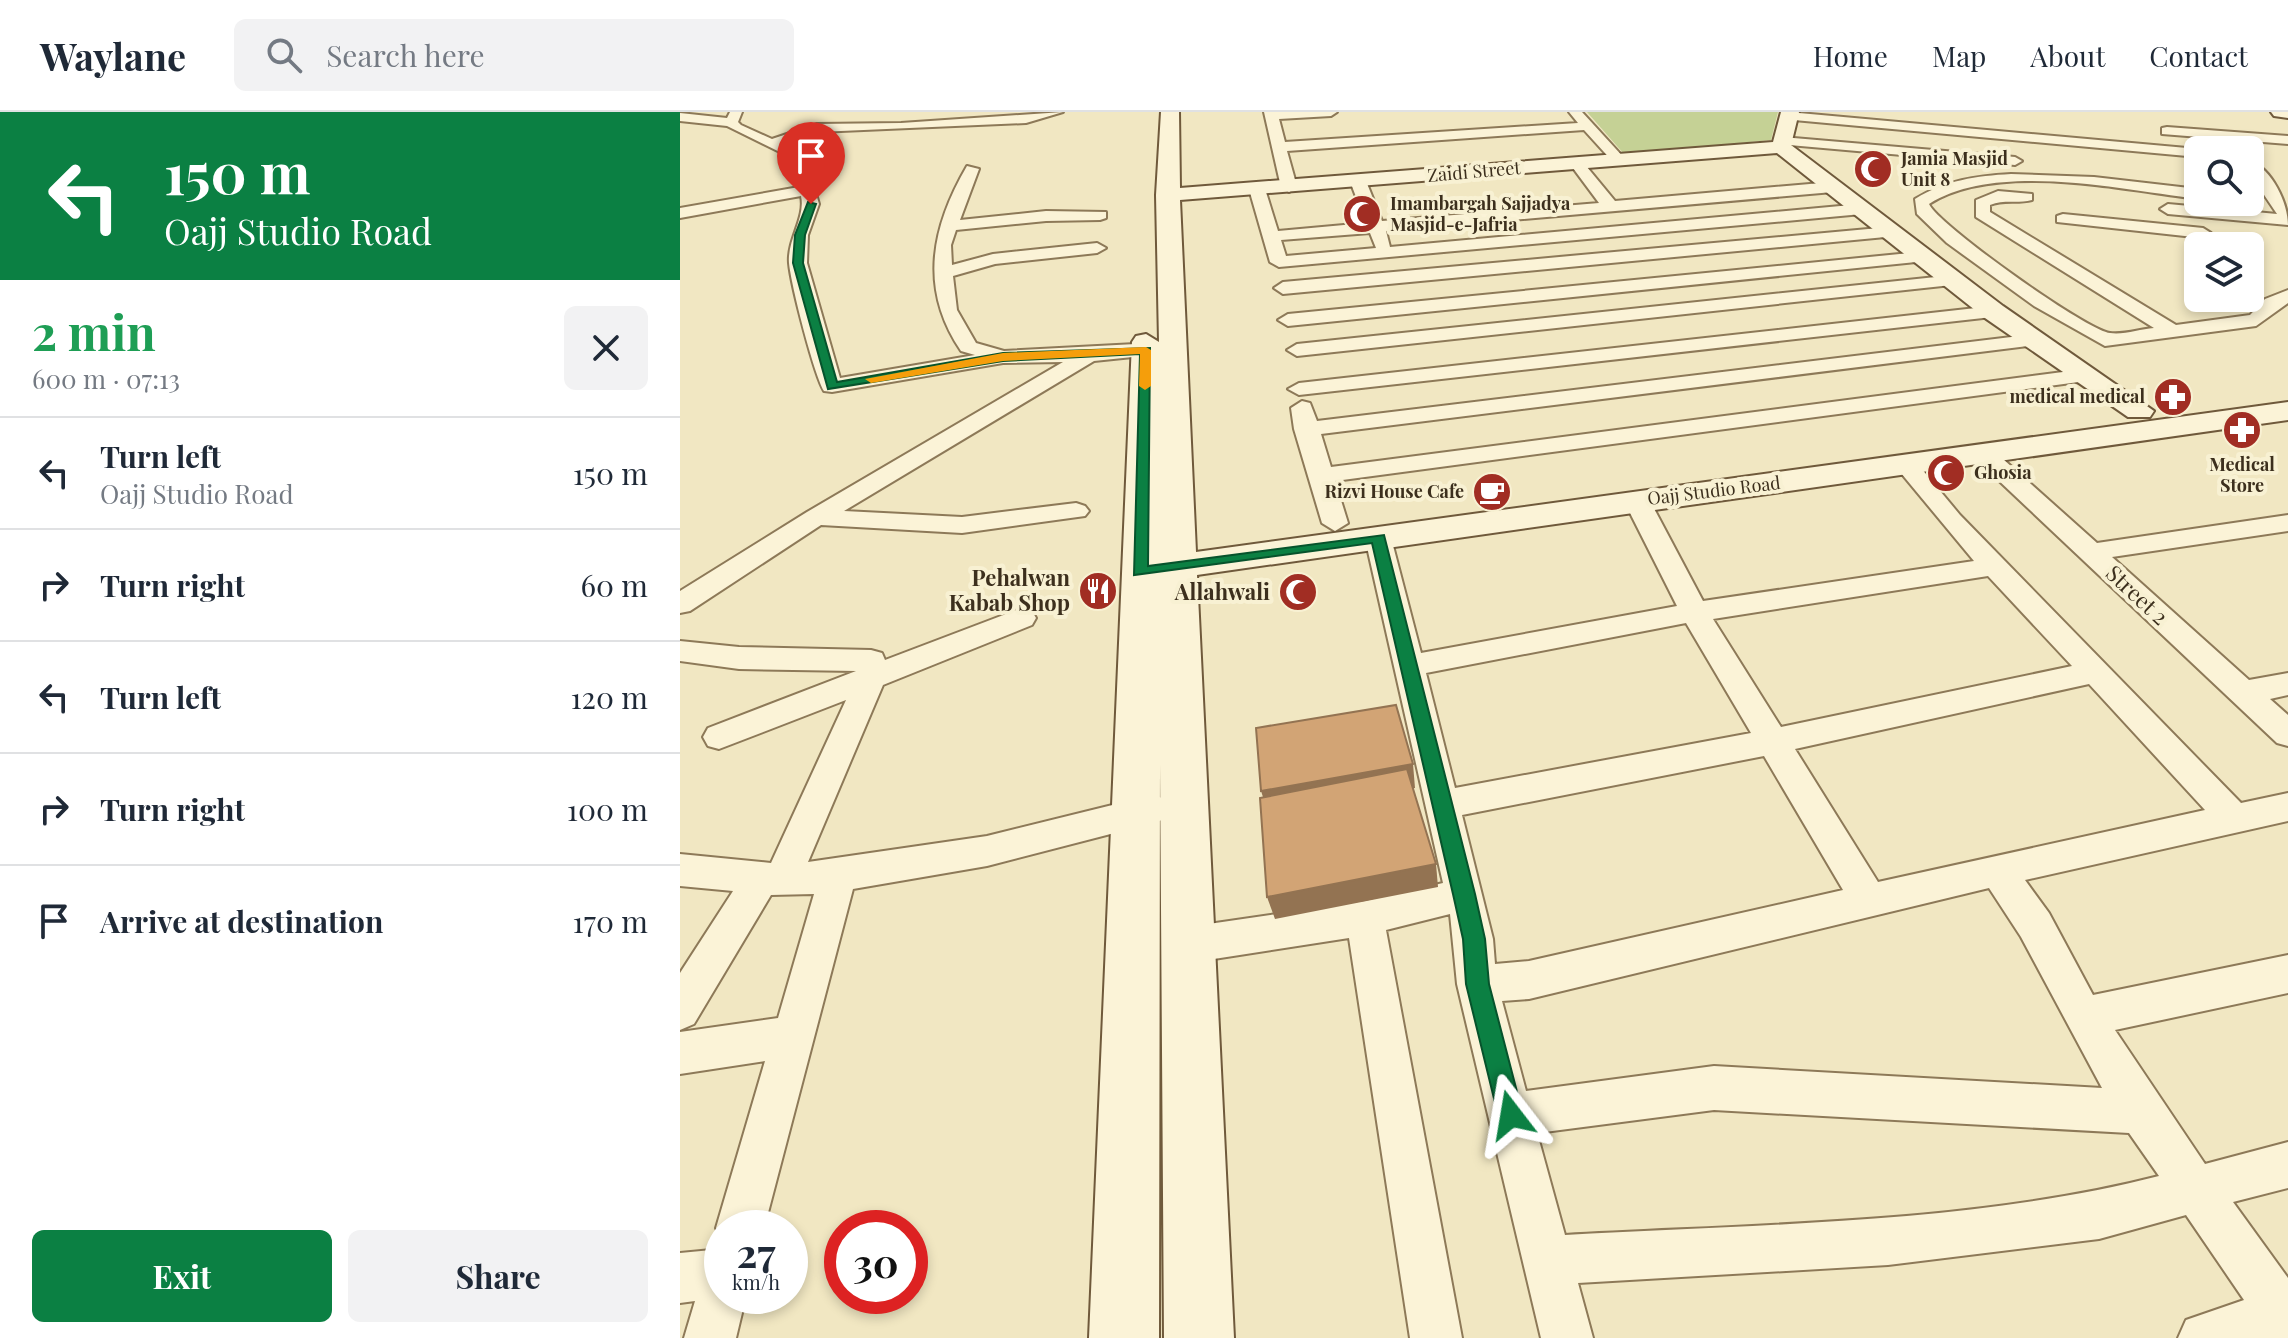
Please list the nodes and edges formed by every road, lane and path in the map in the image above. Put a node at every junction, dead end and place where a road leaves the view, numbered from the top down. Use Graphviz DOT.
graph roads {
  1 [pos="1057,112"];
  2 [pos="1152,112"];
  3 [pos="1170,112"];
  4 [pos="1331,112"];
  5 [pos="1575,112"];
  6 [pos="2280,112"];
  7 [pos="2288,113"];
  8 [pos="1271,114"];
  9 [pos="1789,114"];
  10 [pos="995,116"];
  11 [pos="680,117"];
  12 [pos="734,117"];
  13 [pos="1589,126"];
  14 [pos="2147,129"];
  15 [pos="2223,135"];
  16 [pos="2288,140"];
  17 [pos="771,144"];
  18 [pos="1782,144"];
  19 [pos="1279,147"];
  20 [pos="2184,152"];
  21 [pos="1619,160"];
  22 [pos="1577,164"];
  23 [pos="972,169"];
  24 [pos="2142,171"];
  25 [pos="1783,174"];
  26 [pos="1824,179"];
  27 [pos="1358,181"];
  28 [pos="2264,181"];
  29 [pos="2288,183"];
  30 [pos="1289,187"];
  31 [pos="2264,188"];
  32 [pos="1257,189"];
  33 [pos="809,190"];
  34 [pos="2184,193"];
  35 [pos="1167,195"];
  36 [pos="2049,198"];
  37 [pos="2264,200"];
  38 [pos="2276,201"];
  39 [pos="1619,206"];
  40 [pos="2152,207"];
  41 [pos="1862,209"];
  42 [pos="680,213"];
  43 [pos="1100,215"];
  44 [pos="2063,219"];
  45 [pos="2288,220"];
  46 [pos="1273,223"];
  47 [pos="950,226"];
  48 [pos="1376,227"];
  49 [pos="1647,229"];
  50 [pos="1890,232"];
  51 [pos="2189,232"];
  52 [pos="1097,248"];
  53 [pos="1386,253"];
  54 [pos="1659,253"];
  55 [pos="1920,257"];
  56 [pos="1279,262"];
  57 [pos="945,273"];
  58 [pos="1396,278"];
  59 [pos="1955,280"];
  60 [pos="1673,281"];
  61 [pos="1283,288"];
  62 [pos="2288,296"];
  63 [pos="1409,308"];
  64 [pos="1705,308"];
  65 [pos="1994,312"];
  66 [pos="1288,320"];
  67 [pos="2173,331"];
  68 [pos="1421,338"];
  69 [pos="1744,339"];
  70 [pos="2037,340"];
  71 [pos="1160,349"];
  72 [pos="1297,350"];
  73 [pos="1089,355"];
  74 [pos="1003,357"];
  75 [pos="1775,372"];
  76 [pos="1435,374"];
  77 [pos="2086,375"];
  78 [pos="1299,389"];
  79 [pos="2288,392"];
  80 [pos="2288,411"];
  81 [pos="1451,412"];
  82 [pos="2150,419"];
  83 [pos="1305,429"];
  84 [pos="1986,456"];
  85 [pos="1908,467"];
  86 [pos="1322,475"];
  87 [pos="1637,501"];
  88 [pos="1076,511"];
  89 [pos="816,517"];
  90 [pos="1335,523"];
  91 [pos="2288,523"];
  92 [pos="1378,538"];
  93 [pos="2091,552"];
  94 [pos="1177,556"];
  95 [pos="1140,561"];
  96 [pos="1996,566"];
  97 [pos="680,604"];
  98 [pos="1694,612"];
  99 [pos="1022,618"];
  100 [pos="680,651"];
  101 [pos="1408,666"];
  102 [pos="2095,672"];
  103 [pos="872,675"];
  104 [pos="2288,684"];
  105 [pos="2244,692"];
  106 [pos="2288,734"];
  107 [pos="719,737"];
  108 [pos="1770,742"];
  109 [pos="1442,805"];
  110 [pos="1159,807"];
  111 [pos="2288,807"];
  112 [pos="2236,820"];
  113 [pos="680,870"];
  114 [pos="1998,870"];
  115 [pos="838,876"];
  116 [pos="771,879"];
  117 [pos="1464,894"];
  118 [pos="1870,901"];
  119 [pos="1365,918"];
  120 [pos="1188,945"];
  121 [pos="2288,974"];
  122 [pos="1477,984"];
  123 [pos="680,1010"];
  124 [pos="2083,1017"];
  125 [pos="794,1036"];
  126 [pos="680,1053"];
  127 [pos="2141,1112"];
  128 [pos="1511,1115"];
  129 [pos="2288,1165"];
  130 [pos="2195,1189"];
  131 [pos="745,1210"];
  132 [pos="1546,1260"];
  133 [pos="704,1276"];
  134 [pos="680,1278"];
  135 [pos="716,1314"];
  136 [pos="2286,1317"];
  137 [pos="710,1338"];
  138 [pos="1124,1338"];
  139 [pos="1199,1338"];
  140 [pos="1436,1338"];
  141 [pos="1567,1338"];
  142 [pos="2204,1338"];
  1 -- 10 [label="street"];
  2 -- 71 [label="street"];
  3 -- 35 [label="street"];
  4 -- 8 [label="street"];
  5 -- 13 [label="street"];
  6 -- 7 [label="street"];
  8 -- 19 [label="street"];
  9 -- 18 [label="street"];
  9 -- 20 [label="street"];
  10 -- 17 [label="street"];
  11 -- 12 [label="street"];
  12 -- 17 [label="street"];
  13 -- 19 [label="street"];
  13 -- 21 [label="street"];
  14 -- 15 [label="street"];
  15 -- 16 [label="street"];
  17 -- 33 [label="street"];
  18 -- 21 [label="street, Zaidi Street"];
  18 -- 24 [label="street"];
  18 -- 26 [label="street"];
  19 -- 30 [label="street"];
  21 -- 22 [label="street, Zaidi Street"];
  22 -- 27 [label="street, Zaidi Street"];
  22 -- 39 [label="street"];
  23 -- 47 [label="street"];
  25 -- 26 [label="street"];
  26 -- 39 [label="street"];
  26 -- 41 [label="street"];
  27 -- 30 [label="street, Zaidi Street"];
  27 -- 48 [label="street"];
  28 -- 29 [label="street"];
  30 -- 32 [label="street, Zaidi Street"];
  31 -- 38 [label="street"];
  32 -- 35 [label="street, Zaidi Street"];
  32 -- 46 [label="street"];
  33 -- 42 [label="street"];
  33 -- 74 [label="street"];
  34 -- 67 [label="street"];
  35 -- 71 [label="street"];
  36 -- 67 [label="street"];
  37 -- 38 [label="street"];
  38 -- 45 [label="street"];
  39 -- 48 [label="street"];
  39 -- 49 [label="street"];
  40 -- 45 [label="street"];
  41 -- 49 [label="street"];
  41 -- 50 [label="street"];
  43 -- 47 [label="street"];
  44 -- 51 [label="street"];
  46 -- 48 [label="street"];
  46 -- 56 [label="street"];
  47 -- 57 [label="street"];
  48 -- 53 [label="street"];
  49 -- 53 [label="street"];
  49 -- 54 [label="street"];
  50 -- 54 [label="street"];
  50 -- 55 [label="street"];
  52 -- 57 [label="street"];
  53 -- 56 [label="street"];
  53 -- 58 [label="street"];
  54 -- 58 [label="street"];
  54 -- 60 [label="street"];
  55 -- 59 [label="street"];
  55 -- 60 [label="street"];
  56 -- 61 [label="street"];
  57 -- 74 [label="street"];
  58 -- 61 [label="street"];
  58 -- 63 [label="street"];
  59 -- 64 [label="street"];
  59 -- 65 [label="street"];
  60 -- 63 [label="street"];
  60 -- 64 [label="street"];
  61 -- 66 [label="street"];
  62 -- 67 [label="street"];
  63 -- 66 [label="street"];
  63 -- 68 [label="street"];
  64 -- 68 [label="street"];
  64 -- 69 [label="street"];
  65 -- 69 [label="street"];
  65 -- 70 [label="street"];
  66 -- 72 [label="street"];
  68 -- 72 [label="street"];
  68 -- 76 [label="street"];
  69 -- 75 [label="street"];
  69 -- 76 [label="street"];
  70 -- 75 [label="street"];
  70 -- 77 [label="street"];
  71 -- 73 [label="street"];
  71 -- 94 [label="street"];
  71 -- 95 [label="street"];
  72 -- 78 [label="street"];
  73 -- 74 [label="street"];
  73 -- 89 [label="street"];
  75 -- 81 [label="street"];
  76 -- 78 [label="street"];
  76 -- 81 [label="street"];
  77 -- 82 [label="street"];
  77 -- 86 [label="street"];
  78 -- 83 [label="street"];
  79 -- 82 [label="street, Oajj Studio Road"];
  80 -- 82 [label="street, Oajj Studio Road"];
  81 -- 83 [label="street"];
  82 -- 84 [label="street, Oajj Studio Road"];
  82 -- 90 [label="street, Oajj Studio Road"];
  83 -- 86 [label="street"];
  84 -- 85 [label="street, Oajj Studio Road"];
  84 -- 93 [label="street, Street 2"];
  85 -- 87 [label="street, Oajj Studio Road"];
  85 -- 96 [label="street"];
  86 -- 90 [label="street"];
  87 -- 92 [label="street, Oajj Studio Road"];
  87 -- 98 [label="street"];
  88 -- 89 [label="street"];
  89 -- 97 [label="street"];
  90 -- 94 [label="street, Oajj Studio Road"];
  91 -- 93 [label="street"];
  92 -- 94 [label="street, Oajj Studio Road"];
  92 -- 101 [label="street"];
  93 -- 105 [label="street, Street 2"];
  94 -- 95 [label="street, Oajj Studio Road"];
  94 -- 110 [label="street"];
  95 -- 110 [label="street"];
  96 -- 98 [label="street"];
  96 -- 102 [label="street"];
  98 -- 101 [label="street"];
  98 -- 108 [label="street"];
  99 -- 103 [label="street"];
  100 -- 103 [label="street"];
  101 -- 109 [label="street"];
  102 -- 108 [label="street"];
  102 -- 112 [label="street"];
  103 -- 107 [label="street"];
  103 -- 116 [label="street"];
  104 -- 105 [label="street"];
  105 -- 106 [label="street, Street 2"];
  108 -- 109 [label="street"];
  108 -- 118 [label="street"];
  109 -- 117 [label="street"];
  110 -- 115 [label="street"];
  110 -- 120 [label="street"];
  110 -- 138 [label="street"];
  111 -- 112 [label="street"];
  112 -- 114 [label="street"];
  113 -- 116 [label="street"];
  114 -- 118 [label="street"];
  114 -- 124 [label="street"];
  115 -- 116 [label="street"];
  115 -- 125 [label="street"];
  116 -- 123 [label="street"];
  117 -- 119 [label="street"];
  117 -- 122 [label="street"];
  118 -- 122 [label="street"];
  119 -- 120 [label="street"];
  119 -- 140 [label="street"];
  120 -- 139 [label="street"];
  121 -- 124 [label="street"];
  122 -- 128 [label="street"];
  124 -- 127 [label="street"];
  125 -- 126 [label="street"];
  125 -- 131 [label="street"];
  127 -- 128 [label="street"];
  127 -- 130 [label="street"];
  128 -- 132 [label="street"];
  129 -- 130 [label="street"];
  130 -- 132 [label="street"];
  130 -- 136 [label="street"];
  132 -- 141 [label="street"];
  133 -- 134 [label="street"];
  135 -- 137 [label="street"];
  136 -- 142 [label="street"];
}
